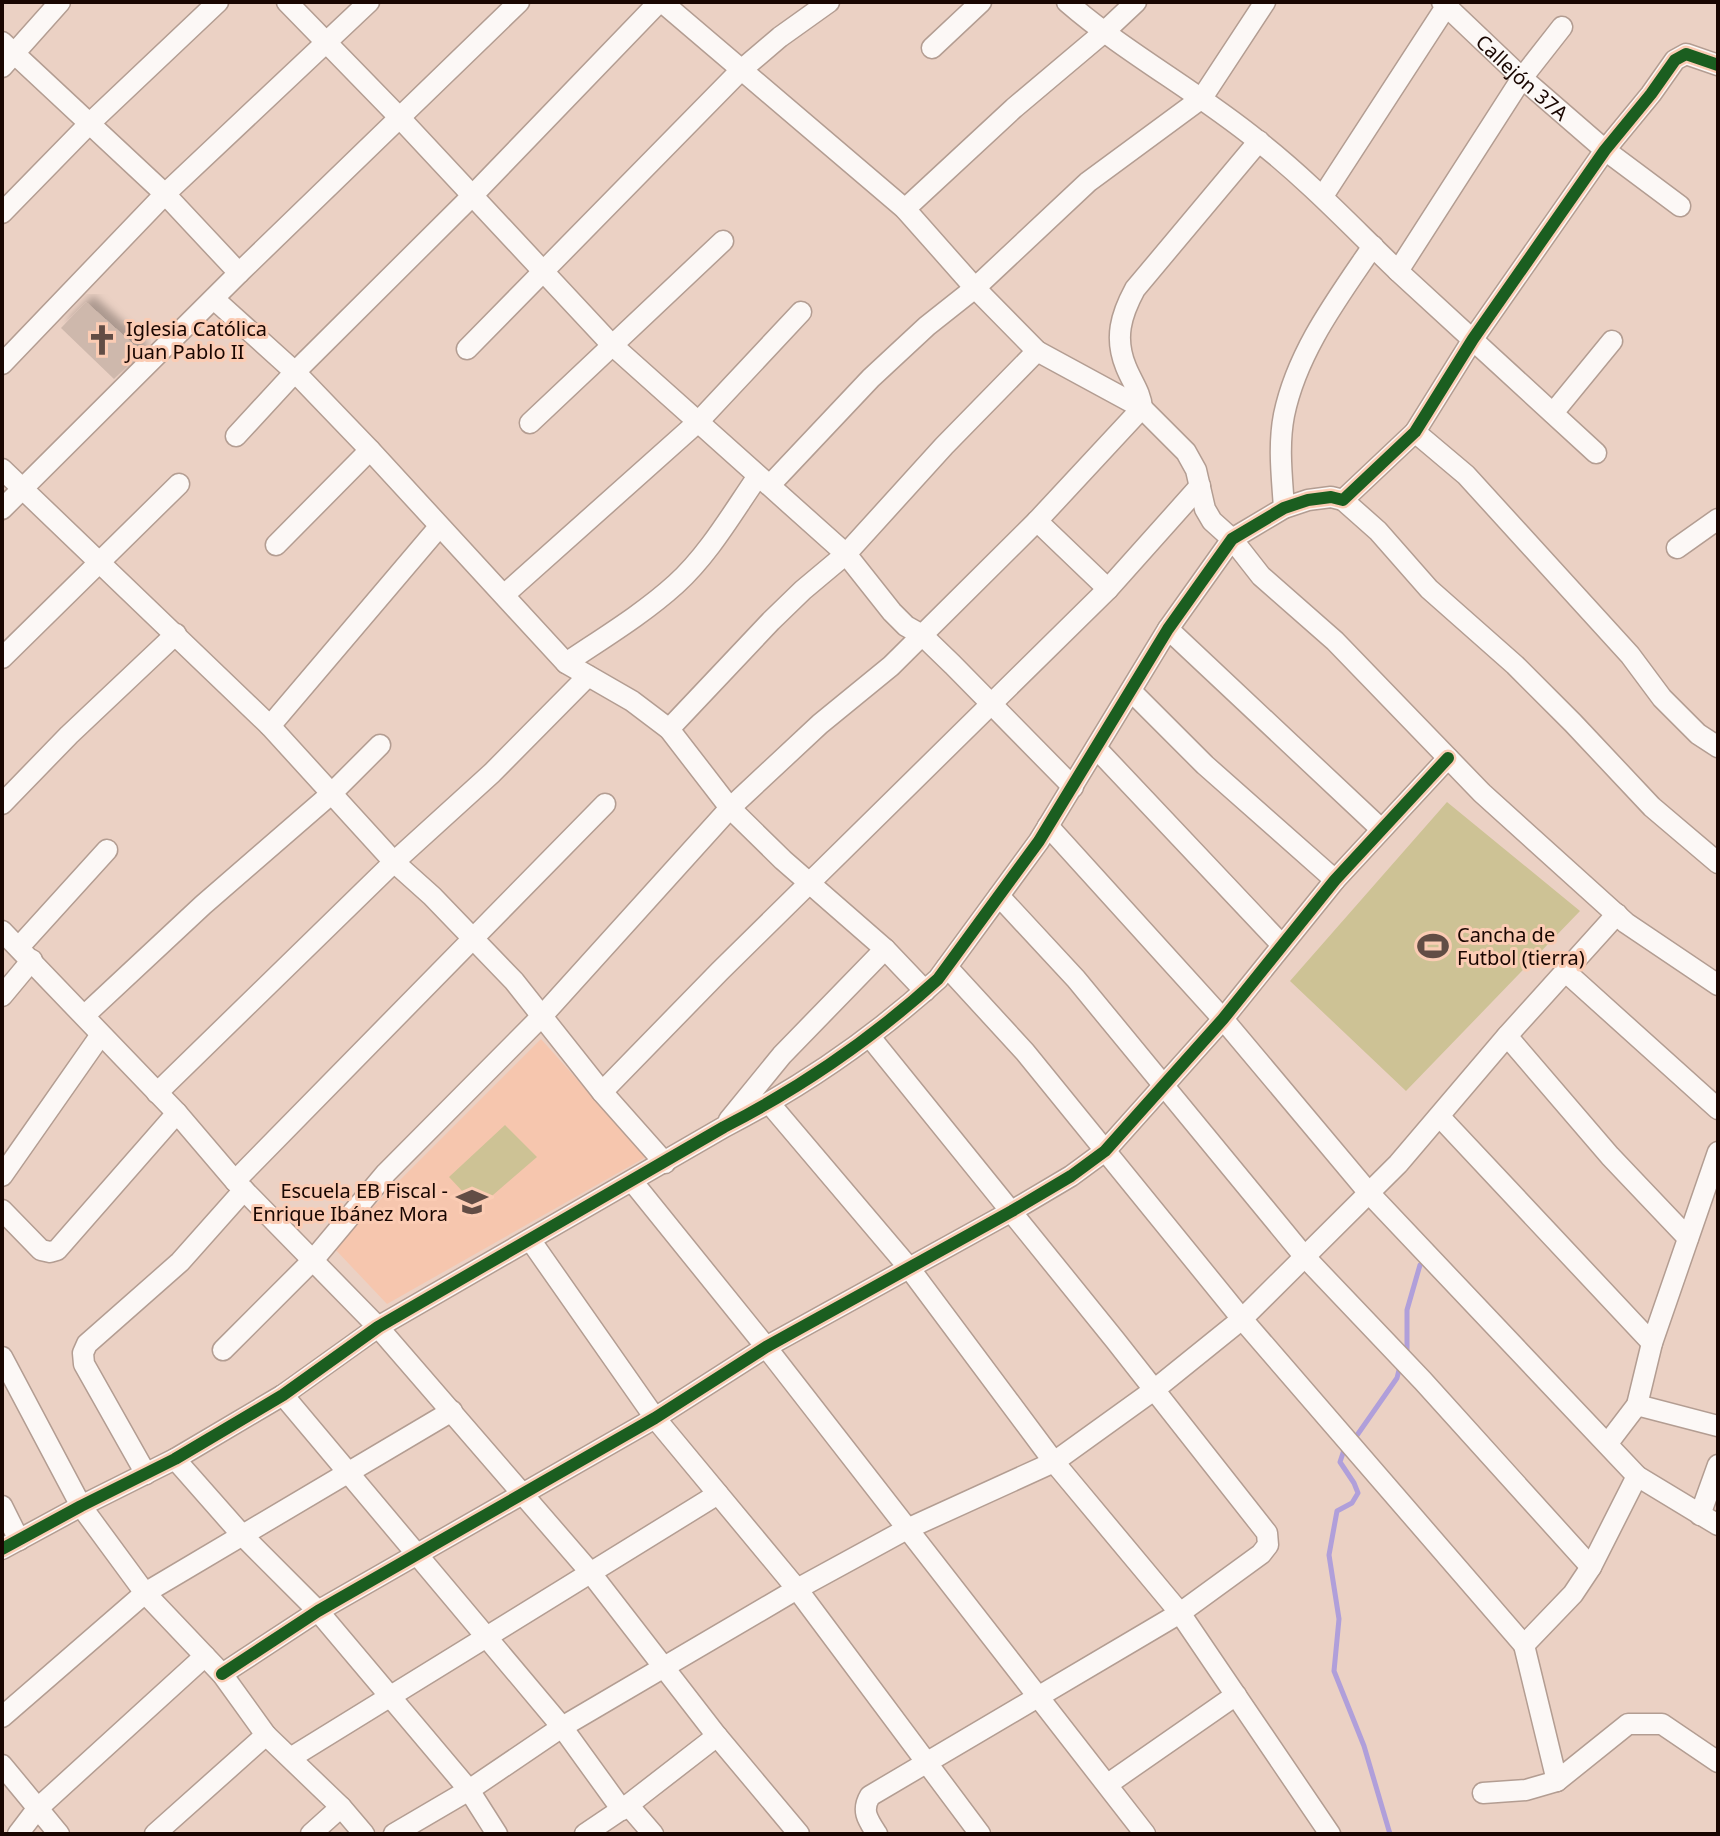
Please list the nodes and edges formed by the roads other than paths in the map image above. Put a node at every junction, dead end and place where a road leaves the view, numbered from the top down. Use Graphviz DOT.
graph roads {
  1 [pos="60,2"];
  2 [pos="218,2"];
  3 [pos="287,2"];
  4 [pos="369,2"];
  5 [pos="519,2"];
  6 [pos="660,2"];
  7 [pos="829,2"];
  8 [pos="981,2"];
  9 [pos="1067,2"];
  10 [pos="1136,2"];
  11 [pos="1265,2"];
  12 [pos="1446,3"];
  13 [pos="1562,27"];
  14 [pos="1103,33"];
  15 [pos="324,42"];
  16 [pos="932,48"];
  17 [pos="6,54"];
  18 [pos="1718,65"];
  19 [pos="740,71"];
  20 [pos="1522,78"];
  21 [pos="1202,98"];
  22 [pos="399,117"];
  23 [pos="89,124"];
  24 [pos="1259,141"];
  25 [pos="1605,150"];
  26 [pos="165,194"];
  27 [pos="472,196"];
  28 [pos="1323,196"];
  29 [pos="1680,206"];
  30 [pos="905,209"];
  31 [pos="2,213"];
  32 [pos="723,241"];
  33 [pos="1373,246"];
  34 [pos="542,270"];
  35 [pos="1398,271"];
  36 [pos="239,273"];
  37 [pos="975,288"];
  38 [pos="214,299"];
  39 [pos="801,312"];
  40 [pos="1473,339"];
  41 [pos="1612,341"];
  42 [pos="611,344"];
  43 [pos="467,349"];
  44 [pos="1037,351"];
  45 [pos="2,364"];
  46 [pos="295,372"];
  47 [pos="1142,408"];
  48 [pos="1553,413"];
  49 [pos="699,421"];
  50 [pos="530,423"];
  51 [pos="1415,432"];
  52 [pos="236,436"];
  53 [pos="370,450"];
  54 [pos="1596,453"];
  55 [pos="2,469"];
  56 [pos="764,480"];
  57 [pos="179,484"];
  58 [pos="1200,486"];
  59 [pos="21,490"];
  60 [pos="1343,500"];
  61 [pos="1284,508"];
  62 [pos="2,509"];
  63 [pos="1718,519"];
  64 [pos="1037,521"];
  65 [pos="439,527"];
  66 [pos="1232,539"];
  67 [pos="276,545"];
  68 [pos="1677,548"];
  69 [pos="846,554"];
  70 [pos="101,562"];
  71 [pos="1108,589"];
  72 [pos="504,595"];
  73 [pos="1168,629"];
  74 [pos="176,634"];
  75 [pos="922,635"];
  76 [pos="2,658"];
  77 [pos="566,663"];
  78 [pos="588,676"];
  79 [pos="1131,691"];
  80 [pos="991,702"];
  81 [pos="270,726"];
  82 [pos="669,729"];
  83 [pos="380,745"];
  84 [pos="1718,747"];
  85 [pos="1096,748"];
  86 [pos="1448,758"];
  87 [pos="1073,787"];
  88 [pos="331,794"];
  89 [pos="2,804"];
  90 [pos="605,804"];
  91 [pos="730,808"];
  92 [pos="1048,826"];
  93 [pos="1381,829"];
  94 [pos="107,850"];
  95 [pos="394,862"];
  96 [pos="1718,863"];
  97 [pos="1335,880"];
  98 [pos="809,883"];
  99 [pos="999,896"];
  100 [pos="1617,914"];
  101 [pos="2,931"];
  102 [pos="473,938"];
  103 [pos="1282,945"];
  104 [pos="885,949"];
  105 [pos="26,954"];
  106 [pos="947,967"];
  107 [pos="1567,973"];
  108 [pos="1718,985"];
  109 [pos="925,991"];
  110 [pos="2,996"];
  111 [pos="85,1015"];
  112 [pos="543,1015"];
  113 [pos="1223,1019"];
  114 [pos="100,1036"];
  115 [pos="1507,1036"];
  116 [pos="870,1037"];
  117 [pos="1165,1086"];
  118 [pos="602,1092"];
  119 [pos="157,1093"];
  120 [pos="770,1104"];
  121 [pos="1718,1109"];
  122 [pos="177,1113"];
  123 [pos="1440,1117"];
  124 [pos="724,1127"];
  125 [pos="1105,1151"];
  126 [pos="1718,1152"];
  127 [pos="665,1163"];
  128 [pos="2,1176"];
  129 [pos="632,1181"];
  130 [pos="240,1185"];
  131 [pos="1369,1193"];
  132 [pos="2,1210"];
  133 [pos="1012,1211"];
  134 [pos="1688,1238"];
  135 [pos="531,1241"];
  136 [pos="1304,1256"];
  137 [pos="314,1259"];
  138 [pos="910,1269"];
  139 [pos="1242,1319"];
  140 [pos="378,1327"];
  141 [pos="1652,1343"];
  142 [pos="766,1347"];
  143 [pos="223,1350"];
  144 [pos="2,1357"];
  145 [pos="1154,1390"];
  146 [pos="283,1395"];
  147 [pos="1637,1405"];
  148 [pos="452,1411"];
  149 [pos="655,1418"];
  150 [pos="1718,1426"];
  151 [pos="1608,1443"];
  152 [pos="175,1459"];
  153 [pos="1054,1462"];
  154 [pos="1718,1465"];
  155 [pos="346,1473"];
  156 [pos="146,1474"];
  157 [pos="1637,1476"];
  158 [pos="521,1494"];
  159 [pos="718,1494"];
  160 [pos="2,1506"];
  161 [pos="81,1506"];
  162 [pos="1709,1520"];
  163 [pos="907,1529"];
  164 [pos="242,1535"];
  165 [pos="11,1545"];
  166 [pos="416,1556"];
  167 [pos="1591,1567"];
  168 [pos="590,1572"];
  169 [pos="797,1589"];
  170 [pos="145,1593"];
  171 [pos="318,1611"];
  172 [pos="1180,1613"];
  173 [pos="486,1637"];
  174 [pos="1524,1645"];
  175 [pos="205,1656"];
  176 [pos="665,1668"];
  177 [pos="222,1674"];
  178 [pos="1236,1695"];
  179 [pos="389,1696"];
  180 [pos="1037,1696"];
  181 [pos="2,1717"];
  182 [pos="562,1727"];
  183 [pos="266,1735"];
  184 [pos="717,1736"];
  185 [pos="292,1757"];
  186 [pos="927,1760"];
  187 [pos="1718,1762"];
  188 [pos="2,1765"];
  189 [pos="1557,1781"];
  190 [pos="1108,1784"];
  191 [pos="469,1790"];
  192 [pos="1483,1793"];
  193 [pos="341,1807"];
  194 [pos="625,1807"];
  195 [pos="37,1809"];
  196 [pos="18,1834"];
  197 [pos="59,1834"];
  198 [pos="155,1834"];
  199 [pos="311,1834"];
  200 [pos="364,1834"];
  201 [pos="394,1834"];
  202 [pos="497,1834"];
  203 [pos="585,1834"];
  204 [pos="653,1834"];
  205 [pos="799,1834"];
  206 [pos="877,1834"];
  207 [pos="980,1834"];
  208 [pos="1145,1834"];
  209 [pos="1330,1834"];
  1 -- 17 [label="street"];
  2 -- 23 [label="street"];
  3 -- 15 [label="street"];
  4 -- 15 [label="street"];
  5 -- 22 [label="street"];
  6 -- 19 [label="street"];
  6 -- 27 [label="street"];
  7 -- 19 [label="street"];
  8 -- 16 [label="street"];
  9 -- 14 [label="street"];
  10 -- 14 [label="street"];
  11 -- 21 [label="street"];
  12 -- 20 [label="street, Callejón 37A"];
  12 -- 28 [label="street"];
  13 -- 20 [label="street"];
  14 -- 21 [label="street"];
  14 -- 30 [label="street"];
  15 -- 22 [label="street"];
  15 -- 26 [label="street"];
  17 -- 23 [label="street"];
  18 -- 25 [label="street"];
  19 -- 30 [label="street"];
  19 -- 34 [label="street"];
  20 -- 25 [label="street, Callejón 37A"];
  20 -- 35 [label="street"];
  21 -- 24 [label="street"];
  21 -- 37 [label="street"];
  22 -- 27 [label="street"];
  22 -- 36 [label="street"];
  23 -- 26 [label="street"];
  23 -- 31 [label="street"];
  24 -- 28 [label="street"];
  24 -- 47 [label="street"];
  25 -- 29 [label="street, Callejón 37A"];
  25 -- 40 [label="street"];
  26 -- 36 [label="street"];
  26 -- 45 [label="street"];
  27 -- 34 [label="street"];
  27 -- 46 [label="street"];
  28 -- 33 [label="street"];
  30 -- 37 [label="street"];
  32 -- 42 [label="street"];
  33 -- 35 [label="street"];
  33 -- 61 [label="street"];
  34 -- 42 [label="street"];
  34 -- 43 [label="street"];
  35 -- 40 [label="street"];
  36 -- 38 [label="street"];
  37 -- 44 [label="street"];
  37 -- 56 [label="street"];
  38 -- 46 [label="street"];
  38 -- 59 [label="street"];
  39 -- 49 [label="street"];
  40 -- 48 [label="street"];
  40 -- 51 [label="street"];
  41 -- 48 [label="street"];
  42 -- 49 [label="street"];
  42 -- 50 [label="street"];
  44 -- 47 [label="street"];
  44 -- 69 [label="street"];
  46 -- 52 [label="street"];
  46 -- 53 [label="street"];
  47 -- 58 [label="street"];
  47 -- 64 [label="street"];
  48 -- 54 [label="street"];
  49 -- 56 [label="street"];
  49 -- 72 [label="street"];
  51 -- 60 [label="street"];
  51 -- 84 [label="street"];
  53 -- 65 [label="street"];
  53 -- 67 [label="street"];
  55 -- 59 [label="street"];
  56 -- 69 [label="street"];
  56 -- 77 [label="street"];
  57 -- 70 [label="street"];
  58 -- 66 [label="street"];
  58 -- 71 [label="street"];
  59 -- 62 [label="street"];
  59 -- 70 [label="street"];
  60 -- 61 [label="street"];
  60 -- 96 [label="street"];
  61 -- 66 [label="street"];
  63 -- 68 [label="street"];
  64 -- 71 [label="street"];
  64 -- 75 [label="street"];
  65 -- 72 [label="street"];
  65 -- 81 [label="street"];
  66 -- 73 [label="street"];
  66 -- 86 [label="street"];
  69 -- 75 [label="street"];
  69 -- 82 [label="street"];
  70 -- 74 [label="street"];
  70 -- 76 [label="street"];
  71 -- 80 [label="street"];
  72 -- 77 [label="street"];
  73 -- 79 [label="street"];
  73 -- 93 [label="street"];
  74 -- 81 [label="street"];
  74 -- 89 [label="street"];
  75 -- 80 [label="street"];
  75 -- 91 [label="street"];
  77 -- 78 [label="street"];
  78 -- 82 [label="street"];
  78 -- 95 [label="street"];
  79 -- 85 [label="street"];
  79 -- 97 [label="street"];
  80 -- 87 [label="street"];
  80 -- 98 [label="street"];
  81 -- 88 [label="street"];
  82 -- 91 [label="street"];
  83 -- 88 [label="street"];
  85 -- 87 [label="street"];
  85 -- 103 [label="street"];
  86 -- 93 [label="street"];
  86 -- 100 [label="street"];
  87 -- 92 [label="street"];
  88 -- 95 [label="street"];
  88 -- 111 [label="street"];
  90 -- 102 [label="street"];
  91 -- 98 [label="street"];
  91 -- 112 [label="street"];
  92 -- 99 [label="street"];
  92 -- 113 [label="street"];
  93 -- 97 [label="street"];
  94 -- 105 [label="street"];
  95 -- 102 [label="street"];
  95 -- 119 [label="street"];
  97 -- 103 [label="street"];
  98 -- 104 [label="street"];
  98 -- 118 [label="street"];
  99 -- 106 [label="street"];
  99 -- 117 [label="street"];
  100 -- 107 [label="street"];
  100 -- 108 [label="street"];
  101 -- 105 [label="street"];
  102 -- 112 [label="street"];
  102 -- 130 [label="street"];
  103 -- 113 [label="street"];
  104 -- 109 [label="street"];
  104 -- 124 [label="street"];
  105 -- 110 [label="street"];
  105 -- 111 [label="street"];
  106 -- 109 [label="street"];
  106 -- 125 [label="street"];
  107 -- 115 [label="street"];
  107 -- 121 [label="street"];
  109 -- 116 [label="street"];
  111 -- 114 [label="street"];
  112 -- 118 [label="street"];
  112 -- 137 [label="street"];
  113 -- 117 [label="street"];
  113 -- 131 [label="street"];
  114 -- 119 [label="street"];
  114 -- 128 [label="street"];
  115 -- 123 [label="street"];
  115 -- 134 [label="street"];
  116 -- 120 [label="street"];
  116 -- 133 [label="street"];
  117 -- 125 [label="street"];
  117 -- 136 [label="street"];
  118 -- 127 [label="street"];
  119 -- 122 [label="street"];
  120 -- 124 [label="street"];
  120 -- 138 [label="street"];
  122 -- 130 [label="street"];
  122 -- 132 [label="street"];
  123 -- 131 [label="street"];
  123 -- 141 [label="street"];
  124 -- 127 [label="street"];
  125 -- 133 [label="street"];
  125 -- 139 [label="street"];
  126 -- 134 [label="street"];
  127 -- 129 [label="street"];
  129 -- 135 [label="street"];
  129 -- 142 [label="street"];
  130 -- 137 [label="street"];
  130 -- 156 [label="street"];
  131 -- 136 [label="street"];
  131 -- 151 [label="street"];
  133 -- 138 [label="street"];
  133 -- 145 [label="street"];
  134 -- 141 [label="street"];
  135 -- 140 [label="street"];
  135 -- 149 [label="street"];
  136 -- 139 [label="street"];
  136 -- 167 [label="street"];
  137 -- 140 [label="street"];
  137 -- 143 [label="street"];
  138 -- 142 [label="street"];
  138 -- 153 [label="street"];
  139 -- 145 [label="street"];
  139 -- 174 [label="street"];
  140 -- 146 [label="street"];
  140 -- 148 [label="street"];
  141 -- 147 [label="street"];
  142 -- 149 [label="street"];
  142 -- 163 [label="street"];
  144 -- 161 [label="street"];
  145 -- 153 [label="street"];
  145 -- 172 [label="street"];
  146 -- 152 [label="street"];
  146 -- 155 [label="street"];
  147 -- 150 [label="street"];
  147 -- 151 [label="street"];
  148 -- 155 [label="street"];
  148 -- 158 [label="street"];
  149 -- 158 [label="street"];
  149 -- 159 [label="street"];
  151 -- 157 [label="street"];
  152 -- 156 [label="street"];
  152 -- 164 [label="street"];
  153 -- 163 [label="street"];
  153 -- 172 [label="street"];
  154 -- 162 [label="street"];
  155 -- 164 [label="street"];
  155 -- 166 [label="street"];
  156 -- 161 [label="street"];
  157 -- 162 [label="street"];
  157 -- 167 [label="street"];
  158 -- 166 [label="street"];
  158 -- 168 [label="street"];
  159 -- 168 [label="street"];
  159 -- 169 [label="street"];
  160 -- 165 [label="street"];
  161 -- 165 [label="street"];
  161 -- 170 [label="street"];
  163 -- 169 [label="street"];
  163 -- 180 [label="street"];
  164 -- 170 [label="street"];
  164 -- 171 [label="street"];
  166 -- 171 [label="street"];
  166 -- 173 [label="street"];
  167 -- 174 [label="street"];
  168 -- 173 [label="street"];
  168 -- 176 [label="street"];
  169 -- 176 [label="street"];
  169 -- 186 [label="street"];
  170 -- 175 [label="street"];
  170 -- 181 [label="street"];
  171 -- 177 [label="street"];
  171 -- 179 [label="street"];
  172 -- 178 [label="street"];
  172 -- 180 [label="street"];
  173 -- 179 [label="street"];
  173 -- 182 [label="street"];
  174 -- 189 [label="street"];
  175 -- 177 [label="street"];
  175 -- 195 [label="street"];
  176 -- 182 [label="street"];
  176 -- 184 [label="street"];
  177 -- 183 [label="street"];
  178 -- 190 [label="street"];
  178 -- 209 [label="street"];
  179 -- 185 [label="street"];
  179 -- 191 [label="street"];
  180 -- 186 [label="street"];
  180 -- 190 [label="street"];
  182 -- 191 [label="street"];
  182 -- 194 [label="street"];
  183 -- 185 [label="street"];
  183 -- 198 [label="street"];
  184 -- 194 [label="street"];
  184 -- 205 [label="street"];
  185 -- 193 [label="street"];
  186 -- 206 [label="street"];
  186 -- 207 [label="street"];
  187 -- 189 [label="street"];
  188 -- 195 [label="street"];
  189 -- 192 [label="street"];
  190 -- 208 [label="street"];
  191 -- 201 [label="street"];
  191 -- 202 [label="street"];
  193 -- 199 [label="street"];
  193 -- 200 [label="street"];
  194 -- 203 [label="street"];
  194 -- 204 [label="street"];
  195 -- 196 [label="street"];
  195 -- 197 [label="street"];
}
